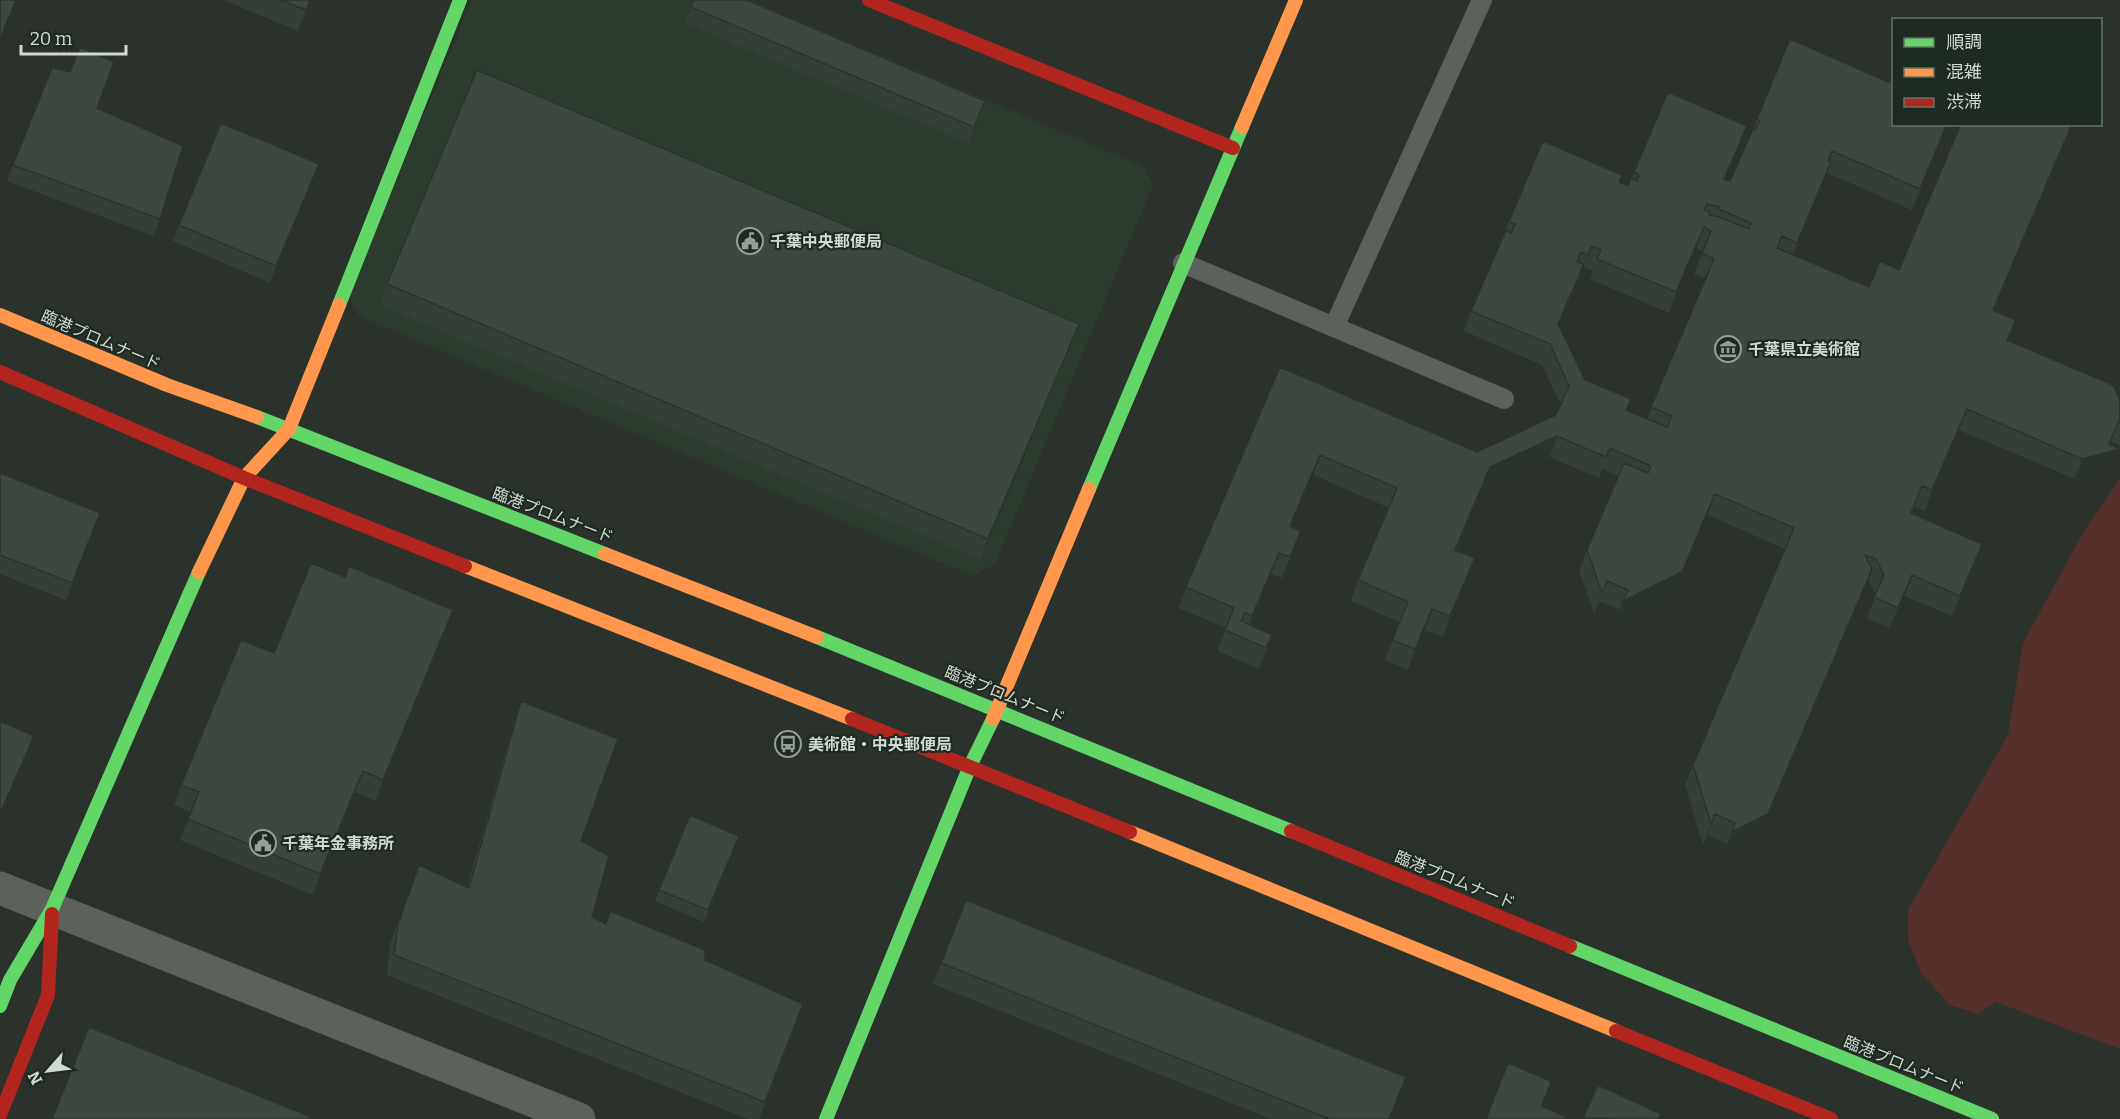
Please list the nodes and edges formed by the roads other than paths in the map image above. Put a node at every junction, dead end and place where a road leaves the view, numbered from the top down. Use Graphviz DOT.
graph roads {
  1 [pos="460,0"];
  2 [pos="869,0"];
  3 [pos="1296,0"];
  4 [pos="1482,0"];
  5 [pos="1233,148"];
  6 [pos="1183,263"];
  7 [pos="0,315"];
  8 [pos="1334,327"];
  9 [pos="0,372"];
  10 [pos="1504,399"];
  11 [pos="289,429"];
  12 [pos="244,478"];
  13 [pos="998,709"];
  14 [pos="970,766"];
  15 [pos="0,888"];
  16 [pos="52,909"];
  17 [pos="0,1006"];
  18 [pos="0,1115"];
  19 [pos="579,1119"];
  20 [pos="825,1119"];
  21 [pos="1831,1119"];
  22 [pos="1992,1119"];
  1 -- 11 [label="street"];
  2 -- 5 [label="street"];
  3 -- 5 [label="street"];
  4 -- 8 [label="lane"];
  5 -- 6 [label="street"];
  6 -- 8 [label="lane"];
  6 -- 13 [label="street"];
  7 -- 11 [label="street, 臨港プロムナード"];
  8 -- 10 [label="lane"];
  9 -- 12 [label="street"];
  11 -- 12 [label="street"];
  11 -- 13 [label="street, 臨港プロムナード"];
  12 -- 14 [label="street"];
  12 -- 16 [label="street"];
  13 -- 14 [label="street"];
  13 -- 22 [label="street, 臨港プロムナード"];
  14 -- 20 [label="street"];
  14 -- 21 [label="street"];
  15 -- 16 [label="street"];
  16 -- 17 [label="street"];
  16 -- 18 [label="street"];
  16 -- 19 [label="street"];
}
